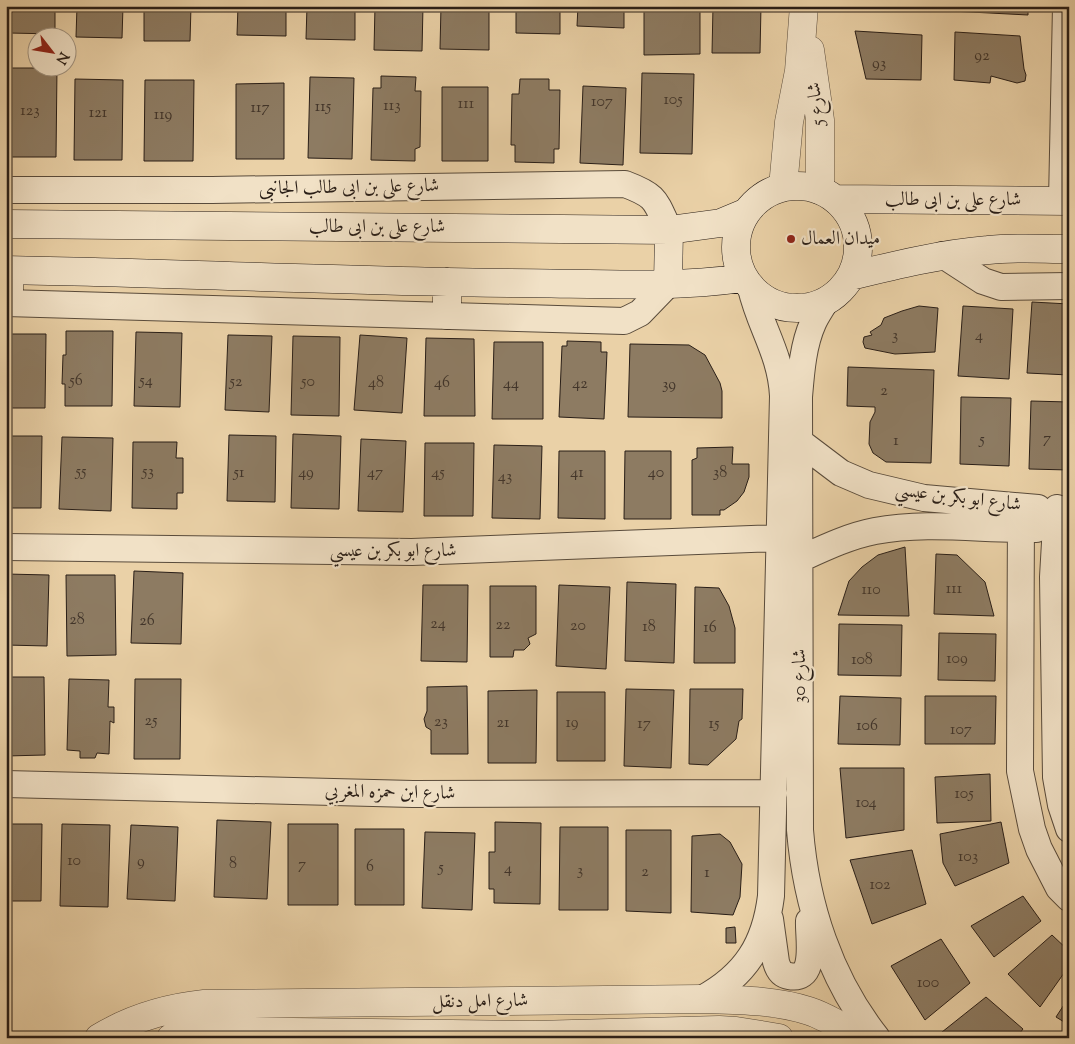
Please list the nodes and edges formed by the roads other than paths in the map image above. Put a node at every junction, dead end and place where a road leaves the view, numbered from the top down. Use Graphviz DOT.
graph roads {
  1 [pos="1066,6"];
  2 [pos="804,13"];
  3 [pos="1066,167"];
  4 [pos="783,187"];
  5 [pos="6,190"];
  6 [pos="828,194"];
  7 [pos="1066,201"];
  8 [pos="746,213"];
  9 [pos="6,224"];
  10 [pos="669,230"];
  11 [pos="1069,249"];
  12 [pos="943,255"];
  13 [pos="7,270"];
  14 [pos="851,276"];
  15 [pos="447,282"];
  16 [pos="747,283"];
  17 [pos="668,284"];
  18 [pos="1069,286"];
  19 [pos="8,302"];
  20 [pos="825,302"];
  21 [pos="447,315"];
  22 [pos="800,442"];
  23 [pos="1020,518"];
  24 [pos="1063,519"];
  25 [pos="780,538"];
  26 [pos="6,548"];
  27 [pos="800,559"];
  28 [pos="6,784"];
  29 [pos="774,793"];
  30 [pos="1069,829"];
  31 [pos="1069,898"];
  32 [pos="813,909"];
  33 [pos="769,916"];
  34 [pos="702,999"];
  35 [pos="344,1004"];
  36 [pos="343,1036"];
  37 [pos="99,1038"];
  38 [pos="171,1038"];
  39 [pos="779,1038"];
  40 [pos="860,1038"];
  41 [pos="877,1038"];
  1 -- 3 [label="street"];
  2 -- 4 [label="main road, شارع 5"];
  2 -- 6 [label="main road, شارع 5"];
  3 -- 7 [label="street"];
  4 -- 6 [label="main road"];
  4 -- 8 [label="main road"];
  5 -- 10 [label="street, شارع على بن ابى طالب الجانبى"];
  6 -- 7 [label="main road, شارع على بن ابى طالب"];
  6 -- 14 [label="main road"];
  8 -- 10 [label="main road, شارع على بن ابى طالب"];
  8 -- 16 [label="main road"];
  9 -- 10 [label="main road, شارع على بن ابى طالب"];
  10 -- 17 [label="main road"];
  11 -- 12 [label="main road"];
  12 -- 14 [label="main road"];
  12 -- 18 [label="street"];
  13 -- 15 [label="main road"];
  13 -- 19 [label="main road"];
  14 -- 20 [label="main road"];
  15 -- 17 [label="main road"];
  15 -- 21 [label="main road"];
  16 -- 17 [label="main road"];
  16 -- 20 [label="main road"];
  16 -- 25 [label="street, شارع 30"];
  17 -- 21 [label="street"];
  19 -- 21 [label="street"];
  20 -- 22 [label="street, شارع 30"];
  22 -- 23 [label="street, شارع ابو بكر بن عيسي"];
  22 -- 27 [label="street, شارع 30"];
  23 -- 24 [label="street, شارع ابو بكر بن عيسي"];
  23 -- 27 [label="street, شارع ابو بكر بن عيسي"];
  23 -- 31 [label="street"];
  24 -- 30 [label="street"];
  25 -- 26 [label="street, شارع ابو بكر بن عيسي"];
  25 -- 29 [label="street, شارع 30"];
  27 -- 32 [label="street, شارع 30"];
  28 -- 29 [label="street, شارع ابن حمزه المغربي"];
  29 -- 33 [label="street, شارع 30"];
  32 -- 33 [label="street"];
  32 -- 41 [label="street, شارع 30"];
  33 -- 34 [label="street, شارع 30"];
  34 -- 35 [label="main road, شارع امل دنقل"];
  34 -- 40 [label="main road, شارع امل دنقل"];
  35 -- 36 [label="street"];
  35 -- 37 [label="main road, شارع امل دنقل"];
  36 -- 38 [label="main road, شارع امل دنقل"];
  36 -- 39 [label="main road, شارع امل دنقل"];
}
